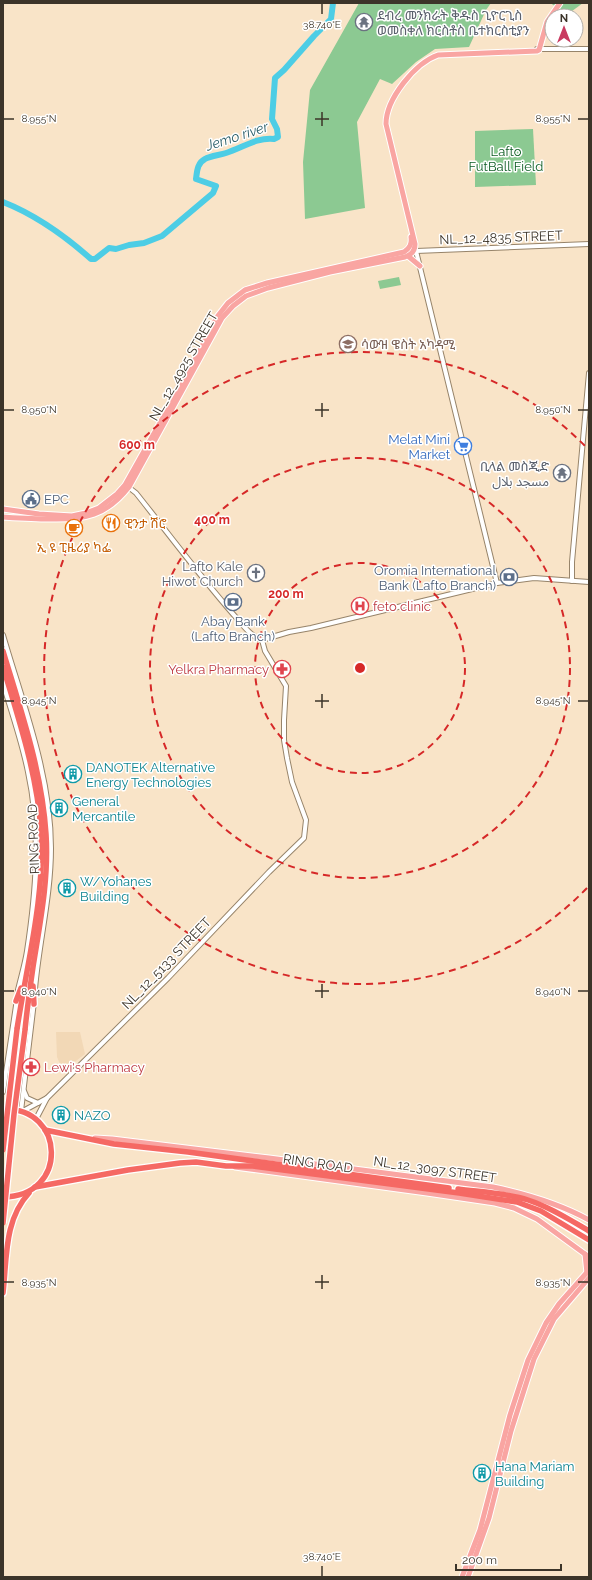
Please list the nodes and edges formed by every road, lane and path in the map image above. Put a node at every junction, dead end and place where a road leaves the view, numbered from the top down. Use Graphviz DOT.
graph roads {
  1 [pos="557,3"];
  2 [pos="560,3"];
  3 [pos="537,49"];
  4 [pos="589,49"];
  5 [pos="430,57"];
  6 [pos="589,244"];
  7 [pos="415,251"];
  8 [pos="407,253"];
  9 [pos="420,266"];
  10 [pos="589,373"];
  11 [pos="127,486"];
  12 [pos="3,509"];
  13 [pos="3,517"];
  14 [pos="572,581"];
  15 [pos="589,582"];
  16 [pos="496,583"];
  17 [pos="3,635"];
  18 [pos="262,640"];
  19 [pos="3,651"];
  20 [pos="3,667"];
  21 [pos="3,684"];
  22 [pos="26,970"];
  23 [pos="33,970"];
  24 [pos="16,1001"];
  25 [pos="34,1004"];
  26 [pos="23,1089"];
  27 [pos="3,1092"];
  28 [pos="47,1098"];
  29 [pos="38,1103"];
  30 [pos="3,1109"];
  31 [pos="22,1111"];
  32 [pos="36,1119"];
  33 [pos="45,1130"];
  34 [pos="90,1138"];
  35 [pos="3,1150"];
  36 [pos="226,1166"];
  37 [pos="33,1189"];
  38 [pos="3,1197"];
  39 [pos="589,1220"];
  40 [pos="3,1223"];
  41 [pos="589,1231"];
  42 [pos="589,1240"];
  43 [pos="587,1256"];
  44 [pos="588,1273"];
  45 [pos="3,1293"];
  46 [pos="487,1517"];
  47 [pos="462,1577"];
  48 [pos="468,1577"];
  1 -- 3 [label="main road"];
  2 -- 3 [label="main road"];
  3 -- 4 [label="street"];
  3 -- 5 [label="main road"];
  5 -- 7 [label="main road"];
  5 -- 8 [label="main road"];
  6 -- 7 [label="street, NL_12_4835 STREET"];
  7 -- 8 [label="main road, NL_12_4925 STREET"];
  7 -- 9 [label="street"];
  8 -- 9 [label="main road"];
  8 -- 11 [label="main road, NL_12_4925 STREET"];
  9 -- 16 [label="street"];
  10 -- 14 [label="street"];
  11 -- 12 [label="main road, NL_12_4925 STREET"];
  11 -- 13 [label="main road, NL_12_4925 STREET"];
  11 -- 18 [label="street"];
  14 -- 15 [label="street"];
  14 -- 16 [label="street"];
  16 -- 18 [label="street"];
  17 -- 25 [label="street"];
  18 -- 28 [label="street, NL_12_5133 STREET"];
  19 -- 23 [label="highway, RING ROAD"];
  20 -- 22 [label="highway, RING ROAD"];
  21 -- 24 [label="street"];
  22 -- 24 [label="highway"];
  22 -- 35 [label="highway, RING ROAD, bridge"];
  23 -- 25 [label="highway"];
  23 -- 40 [label="highway, RING ROAD, bridge"];
  24 -- 27 [label="street"];
  25 -- 26 [label="street"];
  26 -- 29 [label="street"];
  26 -- 31 [label="street"];
  28 -- 29 [label="street"];
  28 -- 32 [label="street"];
  29 -- 31 [label="street"];
  30 -- 31 [label="highway"];
  31 -- 32 [label="highway"];
  32 -- 33 [label="highway"];
  33 -- 34 [label="highway, RING ROAD"];
  33 -- 37 [label="highway"];
  34 -- 39 [label="main road, NL_12_3097 STREET"];
  34 -- 41 [label="highway, RING ROAD"];
  36 -- 37 [label="highway, RING ROAD"];
  36 -- 42 [label="highway, RING ROAD"];
  36 -- 43 [label="main road"];
  37 -- 38 [label="highway, RING ROAD"];
  37 -- 45 [label="highway"];
  43 -- 44 [label="main road"];
  44 -- 46 [label="main road"];
  46 -- 47 [label="main road"];
  46 -- 48 [label="main road"];
}
